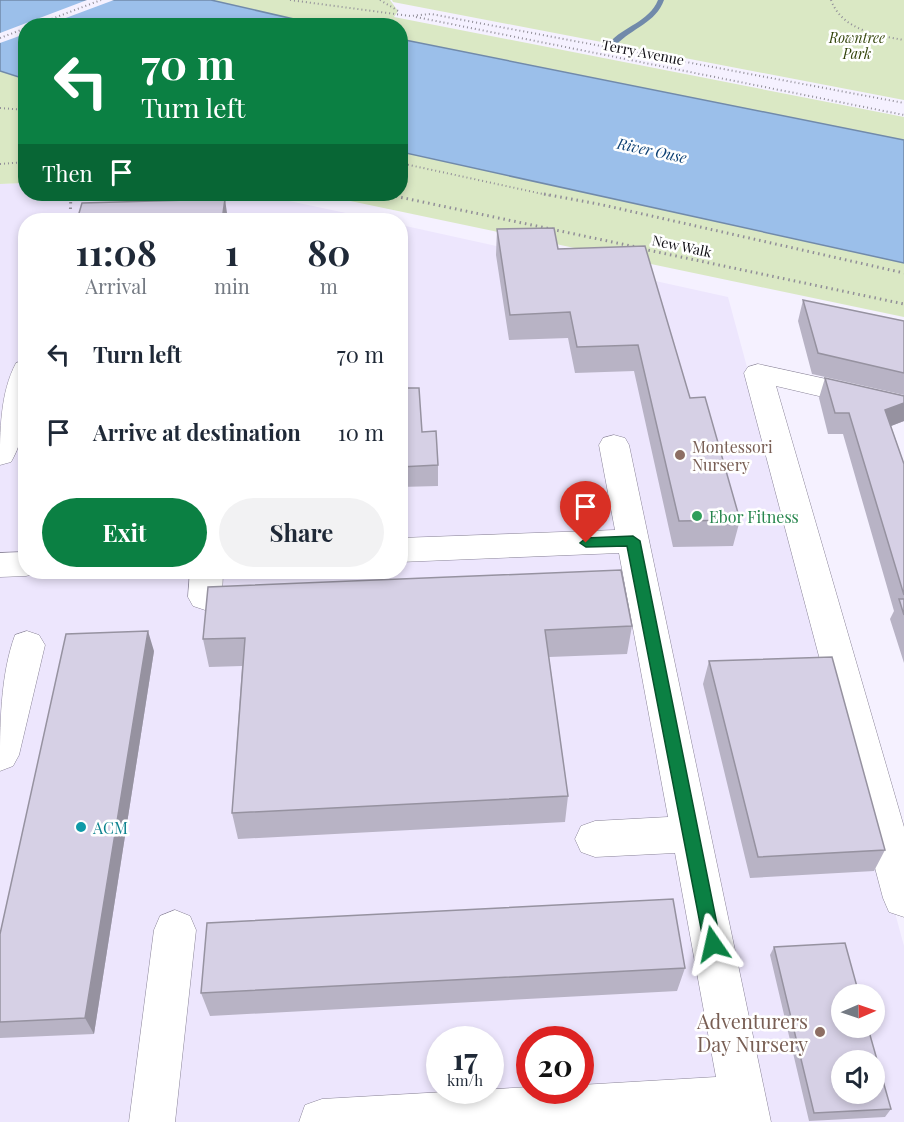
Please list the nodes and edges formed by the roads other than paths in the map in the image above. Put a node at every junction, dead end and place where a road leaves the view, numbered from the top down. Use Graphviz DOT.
graph roads {
  1 [pos="18,395"];
  2 [pos="903,402"];
  3 [pos="614,445"];
  4 [pos="0,455"];
  5 [pos="633,541"];
  6 [pos="408,550"];
  7 [pos="18,564"];
  8 [pos="0,565"];
  9 [pos="27,645"];
  10 [pos="0,755"];
  11 [pos="691,834"];
  12 [pos="596,839"];
  13 [pos="904,898"];
  14 [pos="176,930"];
  15 [pos="745,1110"];
  16 [pos="152,1122"];
  17 [pos="322,1122"];
  1 -- 4 [label="street"];
  2 -- 13 [label="street"];
  3 -- 5 [label="street"];
  5 -- 6 [label="street"];
  5 -- 11 [label="street"];
  7 -- 8 [label="street"];
  9 -- 10 [label="street"];
  11 -- 12 [label="street"];
  11 -- 15 [label="street"];
  14 -- 16 [label="street"];
  15 -- 17 [label="street"];
}
